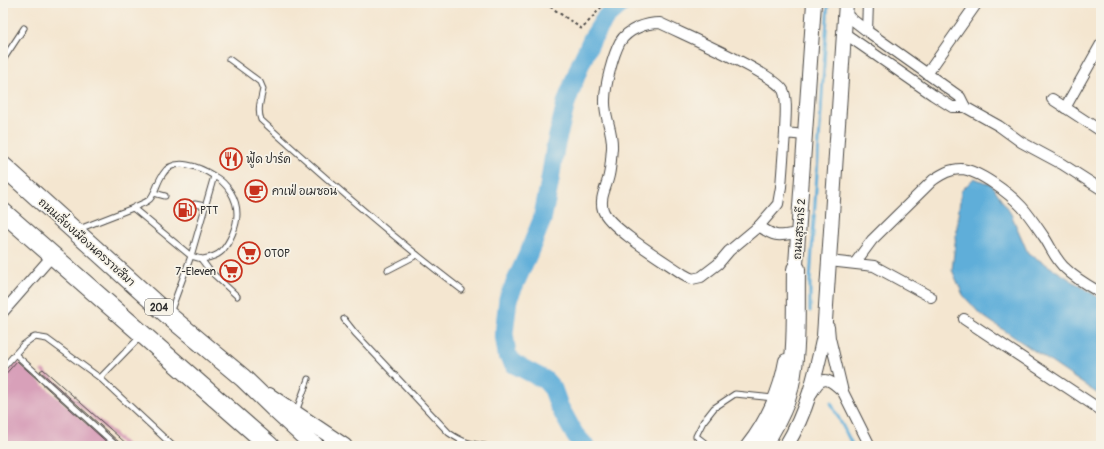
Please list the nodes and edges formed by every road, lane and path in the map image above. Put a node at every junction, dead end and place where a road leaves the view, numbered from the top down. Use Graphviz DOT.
graph roads {
  1 [pos="545,3"];
  2 [pos="605,3"];
  3 [pos="814,3"];
  4 [pos="868,3"];
  5 [pos="977,3"];
  6 [pos="846,8"];
  7 [pos="24,28"];
  8 [pos="867,31"];
  9 [pos="844,33"];
  10 [pos="1101,44"];
  11 [pos="229,59"];
  12 [pos="3,60"];
  13 [pos="927,74"];
  14 [pos="1052,99"];
  15 [pos="965,107"];
  16 [pos="1065,108"];
  17 [pos="1101,131"];
  18 [pos="785,133"];
  19 [pos="805,135"];
  20 [pos="3,166"];
  21 [pos="214,176"];
  22 [pos="1101,189"];
  23 [pos="154,193"];
  24 [pos="165,196"];
  25 [pos="195,204"];
  26 [pos="205,206"];
  27 [pos="133,208"];
  28 [pos="3,212"];
  29 [pos="759,226"];
  30 [pos="75,231"];
  31 [pos="798,233"];
  32 [pos="53,255"];
  33 [pos="417,255"];
  34 [pos="191,256"];
  35 [pos="201,259"];
  36 [pos="829,261"];
  37 [pos="855,263"];
  38 [pos="796,269"];
  39 [pos="388,270"];
  40 [pos="462,290"];
  41 [pos="1101,293"];
  42 [pos="237,296"];
  43 [pos="932,297"];
  44 [pos="826,303"];
  45 [pos="3,312"];
  46 [pos="169,316"];
  47 [pos="344,319"];
  48 [pos="964,319"];
  49 [pos="143,334"];
  50 [pos="15,354"];
  51 [pos="3,368"];
  52 [pos="100,378"];
  53 [pos="243,378"];
  54 [pos="308,379"];
  55 [pos="843,392"];
  56 [pos="775,398"];
  57 [pos="226,406"];
  58 [pos="805,408"];
  59 [pos="1101,410"];
  60 [pos="296,413"];
  61 [pos="765,440"];
  62 [pos="117,446"];
  63 [pos="173,446"];
  64 [pos="258,446"];
  65 [pos="270,446"];
  66 [pos="315,446"];
  67 [pos="345,446"];
  68 [pos="485,446"];
  69 [pos="709,446"];
  70 [pos="748,446"];
  71 [pos="786,446"];
  72 [pos="870,446"];
  1 -- 2 [label="path"];
  3 -- 19 [label="main road, ถนนสุรนารี 2"];
  4 -- 8 [label="street"];
  5 -- 13 [label="street"];
  6 -- 8 [label="street"];
  6 -- 9 [label="main road"];
  7 -- 12 [label="lane"];
  8 -- 13 [label="street"];
  9 -- 15 [label="street"];
  9 -- 36 [label="main road"];
  10 -- 16 [label="street"];
  11 -- 33 [label="lane"];
  13 -- 15 [label="street"];
  14 -- 16 [label="street"];
  15 -- 22 [label="street"];
  16 -- 17 [label="street"];
  18 -- 19 [label="street"];
  18 -- 29 [label="street"];
  18 -- 29 [label="street"];
  19 -- 31 [label="main road, ถนนสุรนารี 2"];
  20 -- 30 [label="highway, ถนนเลี่ยงเมืองนครราชสีมา / 204"];
  21 -- 23 [label="lane"];
  21 -- 26 [label="lane"];
  21 -- 35 [label="lane"];
  23 -- 24 [label="lane"];
  23 -- 27 [label="lane"];
  25 -- 26 [label="lane"];
  26 -- 34 [label="lane"];
  27 -- 30 [label="lane"];
  27 -- 34 [label="lane"];
  28 -- 32 [label="highway, 204"];
  29 -- 31 [label="street"];
  30 -- 46 [label="highway, ถนนเลี่ยงเมืองนครราชสีมา / 204"];
  31 -- 38 [label="main road, ถนนสุรนารี 2"];
  32 -- 45 [label="street"];
  32 -- 49 [label="highway, 204"];
  33 -- 39 [label="lane"];
  33 -- 40 [label="lane"];
  34 -- 35 [label="lane"];
  34 -- 46 [label="lane"];
  35 -- 42 [label="lane"];
  36 -- 37 [label="street"];
  36 -- 44 [label="main road"];
  37 -- 41 [label="street"];
  37 -- 43 [label="street"];
  38 -- 56 [label="main road, ถนนสุรนารี 2"];
  38 -- 61 [label="highway"];
  44 -- 55 [label="street"];
  44 -- 58 [label="main road"];
  46 -- 53 [label="highway, ถนนเลี่ยงเมืองนครราชสีมา / 204"];
  47 -- 68 [label="lane"];
  48 -- 59 [label="street"];
  49 -- 52 [label="lane"];
  49 -- 57 [label="highway, 204"];
  50 -- 51 [label="lane"];
  50 -- 52 [label="lane"];
  50 -- 62 [label="lane"];
  52 -- 63 [label="lane"];
  53 -- 60 [label="main road"];
  53 -- 66 [label="highway, ถนนเลี่ยงเมืองนครราชสีมา / 204"];
  54 -- 60 [label="lane"];
  55 -- 58 [label="street"];
  55 -- 72 [label="street"];
  56 -- 69 [label="lane"];
  56 -- 70 [label="main road, ถนนสุรนารี 2"];
  57 -- 64 [label="main road"];
  57 -- 65 [label="highway, 204"];
  58 -- 71 [label="main road"];
  60 -- 67 [label="main road"];
}
